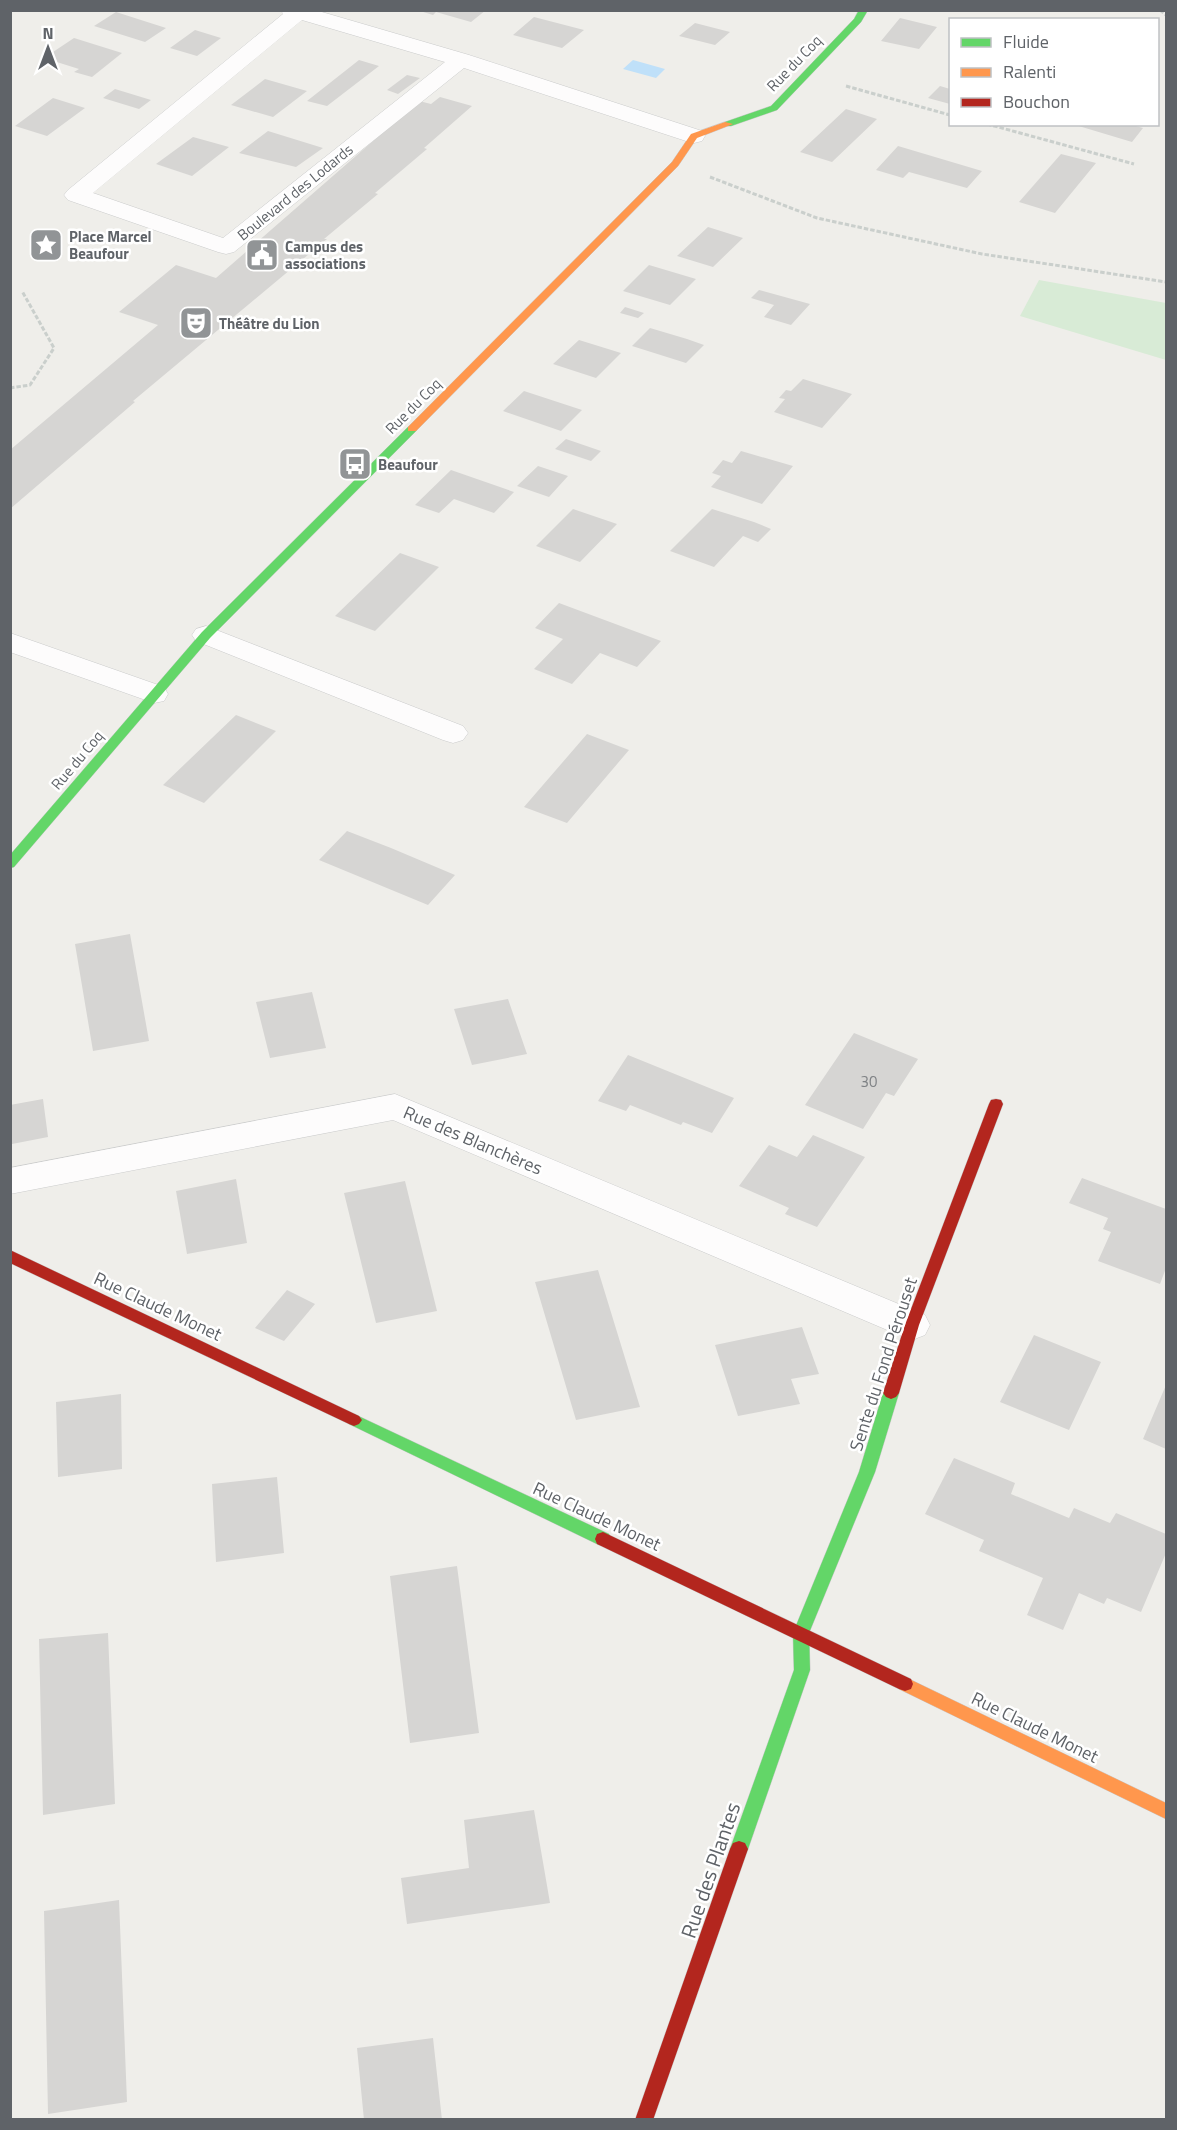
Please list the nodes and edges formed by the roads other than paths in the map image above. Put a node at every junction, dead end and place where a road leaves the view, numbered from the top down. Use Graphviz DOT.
graph roads {
  1 [pos="864,10"];
  2 [pos="294,12"];
  3 [pos="461,60"];
  4 [pos="694,136"];
  5 [pos="207,635"];
  6 [pos="10,642"];
  7 [pos="154,694"];
  8 [pos="453,733"];
  9 [pos="10,864"];
  10 [pos="996,1104"];
  11 [pos="10,1181"];
  12 [pos="10,1256"];
  13 [pos="912,1325"];
  14 [pos="801,1633"];
  15 [pos="1167,1811"];
  16 [pos="644,2120"];
  1 -- 4 [label="street, Rue du Coq"];
  2 -- 3 [label="street, Boulevard des Lodards"];
  2 -- 3 [label="street, Boulevard des Lodards"];
  3 -- 4 [label="street, Boulevard des Lodards"];
  4 -- 5 [label="street, Rue du Coq"];
  5 -- 7 [label="street, Rue du Coq"];
  5 -- 8 [label="street"];
  6 -- 7 [label="street"];
  7 -- 9 [label="street, Rue du Coq"];
  10 -- 13 [label="street, Sente du Fond Pérouset"];
  11 -- 13 [label="street, Rue des Blanchères"];
  12 -- 14 [label="street, Rue Claude Monet"];
  13 -- 14 [label="street, Sente du Fond Pérouset"];
  14 -- 15 [label="street, Rue Claude Monet"];
  14 -- 16 [label="street, Rue des Plantes"];
}
